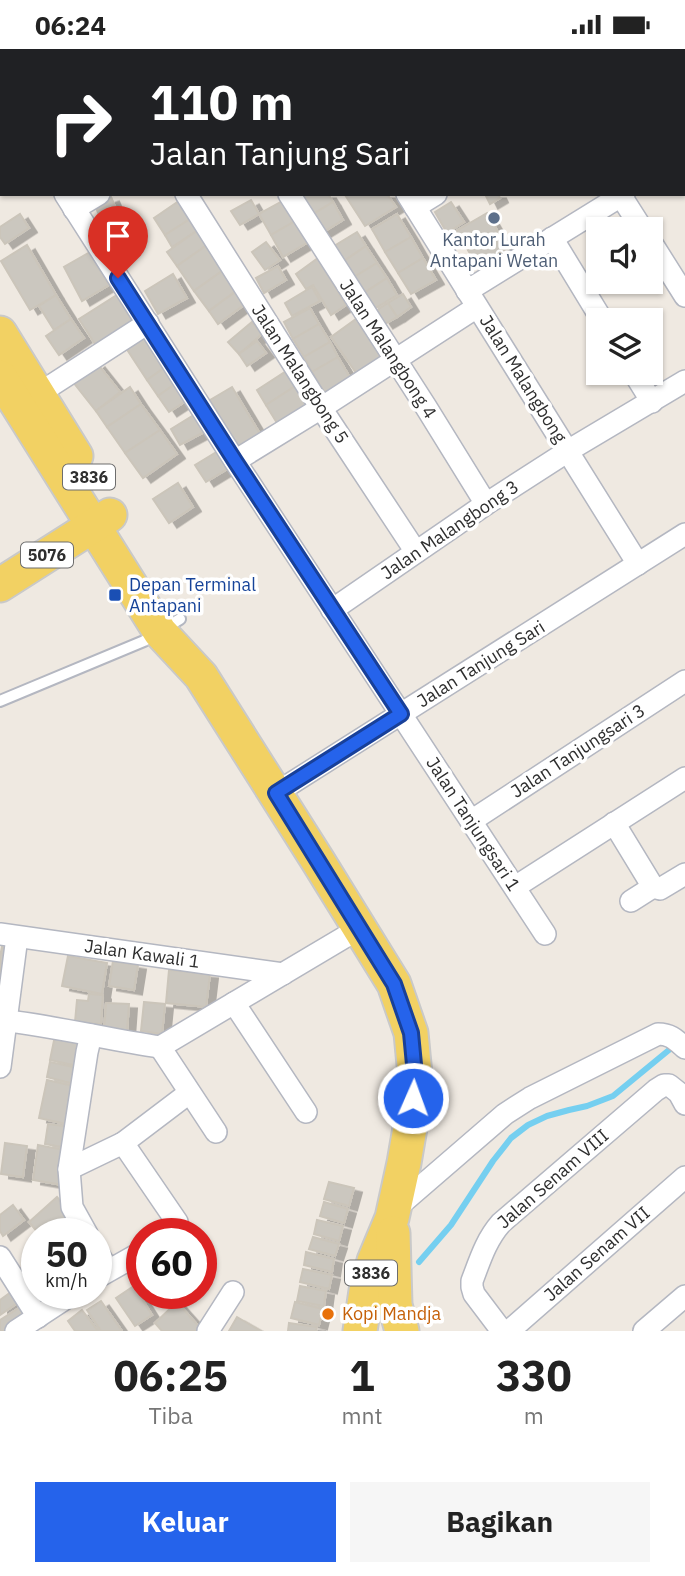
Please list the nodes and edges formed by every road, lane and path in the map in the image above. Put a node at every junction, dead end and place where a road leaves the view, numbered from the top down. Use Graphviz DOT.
graph roads {
  1 [pos="92,196"];
  2 [pos="187,196"];
  3 [pos="290,196"];
  4 [pos="429,196"];
  5 [pos="620,196"];
  6 [pos="623,196"];
  7 [pos="411,201"];
  8 [pos="70,202"];
  9 [pos="635,217"];
  10 [pos="552,239"];
  11 [pos="663,258"];
  12 [pos="682,282"];
  13 [pos="472,299"];
  14 [pos="595,308"];
  15 [pos="148,323"];
  16 [pos="0,333"];
  17 [pos="395,360"];
  18 [pos="0,377"];
  19 [pos="685,381"];
  20 [pos="642,385"];
  21 [pos="38,394"];
  22 [pos="652,401"];
  23 [pos="321,408"];
  24 [pos="569,451"];
  25 [pos="235,461"];
  26 [pos="485,505"];
  27 [pos="103,520"];
  28 [pos="683,541"];
  29 [pos="416,552"];
  30 [pos="638,564"];
  31 [pos="0,585"];
  32 [pos="332,610"];
  33 [pos="170,626"];
  34 [pos="685,681"];
  35 [pos="0,701"];
  36 [pos="401,714"];
  37 [pos="685,778"];
  38 [pos="276,793"];
  39 [pos="471,821"];
  40 [pos="614,823"];
  41 [pos="685,874"];
  42 [pos="515,887"];
  43 [pos="653,887"];
  44 [pos="631,901"];
  45 [pos="360,927"];
  46 [pos="9,935"];
  47 [pos="545,935"];
  48 [pos="284,974"];
  49 [pos="234,1003"];
  50 [pos="3,1021"];
  51 [pos="91,1035"];
  52 [pos="679,1042"];
  53 [pos="160,1047"];
  54 [pos="0,1067"];
  55 [pos="189,1093"];
  56 [pos="685,1104"];
  57 [pos="306,1112"];
  58 [pos="216,1132"];
  59 [pos="123,1143"];
  60 [pos="69,1169"];
  61 [pos="685,1177"];
  62 [pos="393,1215"];
  63 [pos="78,1218"];
  64 [pos="174,1218"];
  65 [pos="0,1257"];
  66 [pos="233,1292"];
  67 [pos="685,1296"];
  68 [pos="50,1309"];
  69 [pos="38,1317"];
  70 [pos="398,1318"];
  71 [pos="16,1331"];
  72 [pos="208,1331"];
  73 [pos="360,1331"];
  74 [pos="502,1331"];
  75 [pos="509,1331"];
  76 [pos="645,1331"];
  1 -- 8 [label="street"];
  2 -- 23 [label="street, Jalan Malangbong 5"];
  3 -- 17 [label="street, Jalan Malangbong 4"];
  4 -- 7 [label="street"];
  5 -- 10 [label="street"];
  6 -- 9 [label="street"];
  7 -- 13 [label="street, Jalan Malangbong"];
  8 -- 15 [label="street, Jalan Tanjungsari 1"];
  10 -- 13 [label="street"];
  10 -- 14 [label="street"];
  11 -- 12 [label="street"];
  13 -- 17 [label="street"];
  13 -- 24 [label="street, Jalan Malangbong"];
  15 -- 21 [label="street"];
  15 -- 25 [label="street, Jalan Tanjungsari 1"];
  16 -- 21 [label="main road, 3836"];
  17 -- 23 [label="street"];
  17 -- 26 [label="street, Jalan Malangbong 4"];
  18 -- 27 [label="main road, 3836"];
  19 -- 22 [label="street, Jalan Malangbong 3"];
  20 -- 22 [label="street"];
  21 -- 27 [label="main road, 3836"];
  22 -- 24 [label="street, Jalan Malangbong 3"];
  23 -- 25 [label="street"];
  23 -- 29 [label="street, Jalan Malangbong 5"];
  24 -- 26 [label="street, Jalan Malangbong 3"];
  24 -- 30 [label="street, Jalan Malangbong"];
  25 -- 32 [label="street, Jalan Tanjungsari 1"];
  26 -- 29 [label="street, Jalan Malangbong 3"];
  27 -- 31 [label="main road, 5076"];
  27 -- 33 [label="main road, 3836"];
  28 -- 30 [label="street, Jalan Tanjung Sari"];
  29 -- 32 [label="street, Jalan Malangbong 3"];
  30 -- 36 [label="street, Jalan Tanjung Sari"];
  32 -- 36 [label="street, Jalan Tanjungsari 1"];
  33 -- 35 [label="lane"];
  33 -- 38 [label="main road, 3836"];
  34 -- 39 [label="street, Jalan Tanjungsari 3"];
  36 -- 38 [label="street, Jalan Tanjung Sari"];
  36 -- 39 [label="street, Jalan Tanjungsari 1"];
  37 -- 40 [label="street"];
  38 -- 45 [label="main road, 3836"];
  39 -- 42 [label="street, Jalan Tanjungsari 1"];
  40 -- 42 [label="street"];
  40 -- 43 [label="street"];
  41 -- 43 [label="street"];
  42 -- 47 [label="street, Jalan Tanjungsari 1"];
  43 -- 44 [label="street"];
  45 -- 48 [label="street"];
  45 -- 62 [label="main road, 3836"];
  46 -- 48 [label="street, Jalan Kawali 1"];
  46 -- 50 [label="street"];
  48 -- 49 [label="street"];
  49 -- 53 [label="street"];
  49 -- 57 [label="street"];
  50 -- 51 [label="street"];
  50 -- 54 [label="street"];
  51 -- 53 [label="street"];
  51 -- 60 [label="street"];
  52 -- 62 [label="street"];
  53 -- 55 [label="street"];
  55 -- 58 [label="street"];
  55 -- 59 [label="street"];
  56 -- 74 [label="street, Jalan Senam VIII"];
  59 -- 60 [label="street"];
  59 -- 64 [label="street"];
  60 -- 63 [label="street"];
  61 -- 75 [label="street, Jalan Senam VII"];
  62 -- 70 [label="main road"];
  62 -- 73 [label="main road, 3836"];
  65 -- 69 [label="street"];
  66 -- 72 [label="street"];
  67 -- 76 [label="street"];
  68 -- 69 [label="street"];
  69 -- 71 [label="street"];
}
